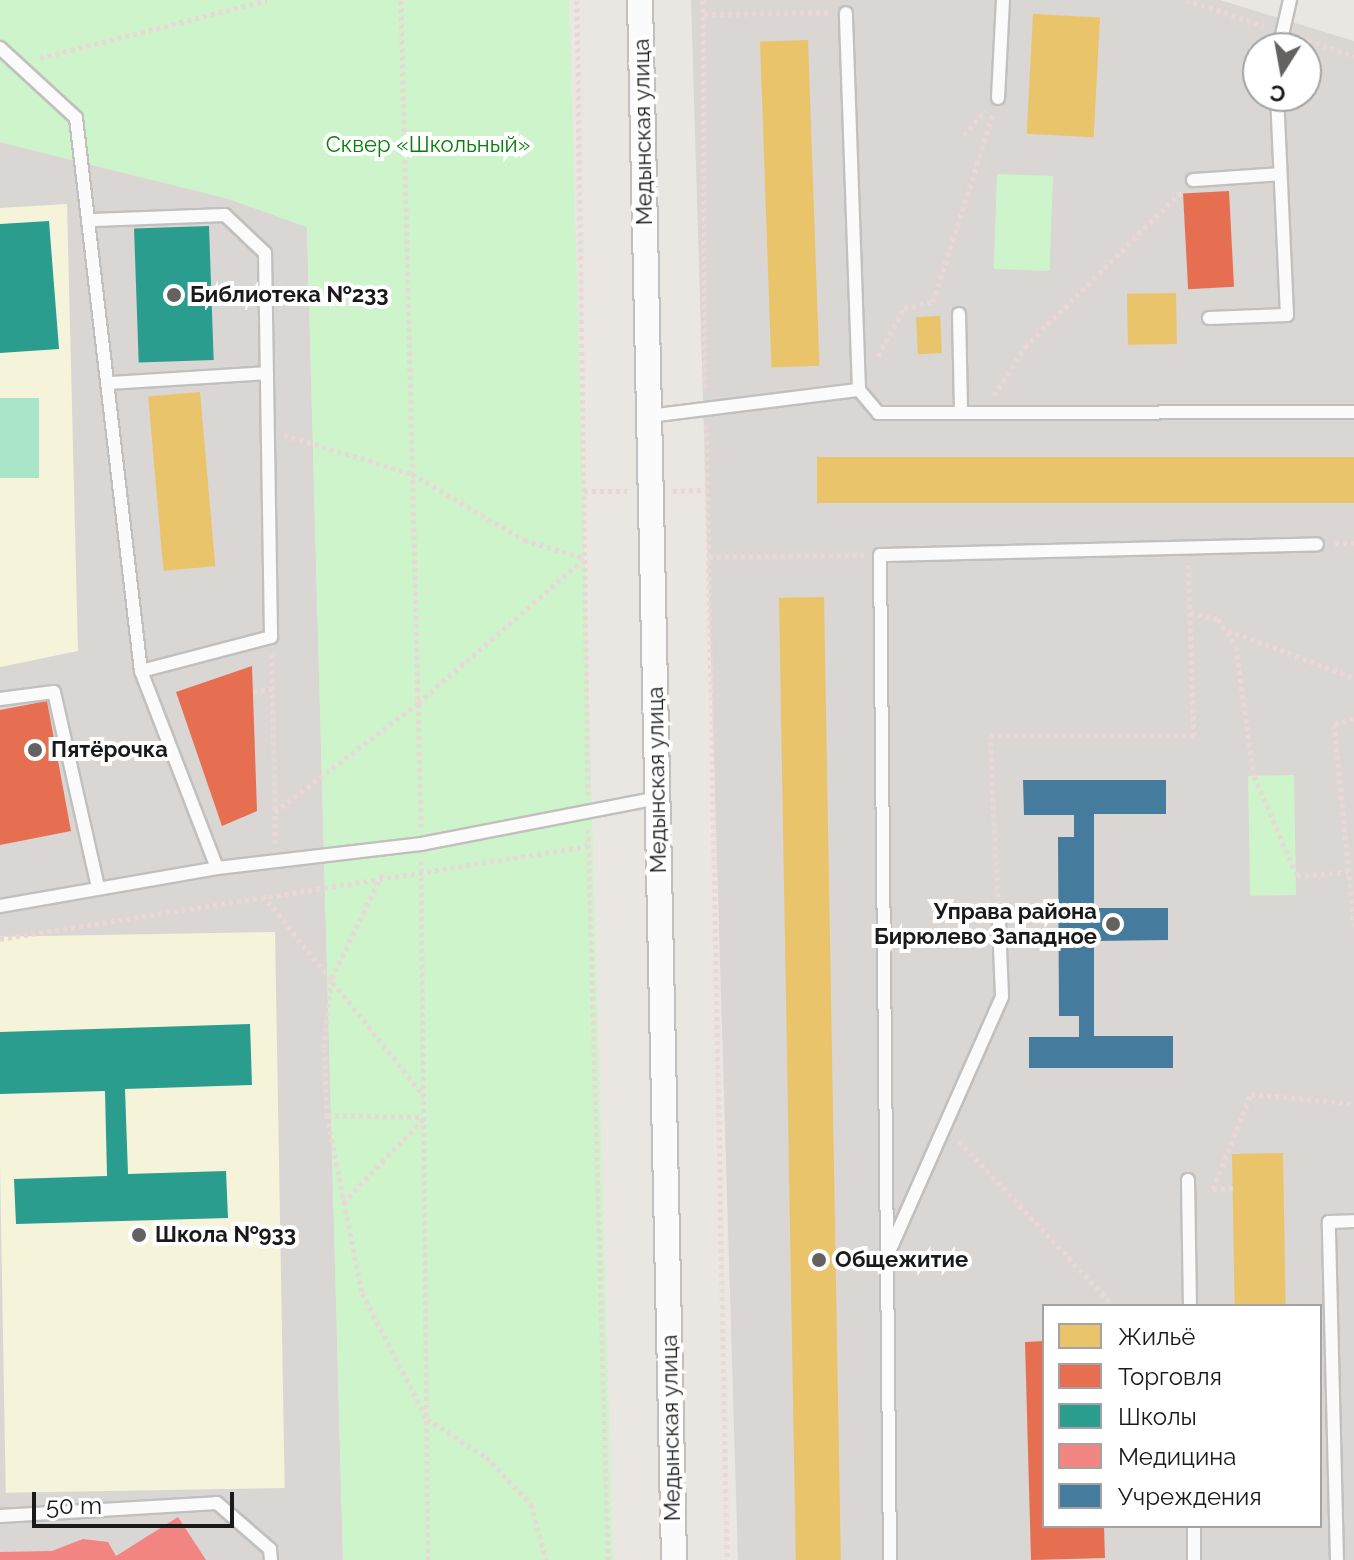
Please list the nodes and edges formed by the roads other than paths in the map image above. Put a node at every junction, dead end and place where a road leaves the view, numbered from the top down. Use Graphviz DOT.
graph roads {
  1 [pos="640,0"];
  2 [pos="1003,0"];
  3 [pos="1290,0"];
  4 [pos="846,13"];
  5 [pos="1283,32"];
  6 [pos="0,48"];
  7 [pos="998,98"];
  8 [pos="1278,112"];
  9 [pos="1280,174"];
  10 [pos="1193,180"];
  11 [pos="93,220"];
  12 [pos="959,314"];
  13 [pos="1209,318"];
  14 [pos="267,373"];
  15 [pos="110,383"];
  16 [pos="859,390"];
  17 [pos="1354,412"];
  18 [pos="961,413"];
  19 [pos="649,416"];
  20 [pos="1317,544"];
  21 [pos="141,671"];
  22 [pos="0,699"];
  23 [pos="657,798"];
  24 [pos="217,868"];
  25 [pos="98,888"];
  26 [pos="0,906"];
  27 [pos="999,923"];
  28 [pos="1188,1180"];
  29 [pos="1354,1221"];
  30 [pos="885,1260"];
  31 [pos="1190,1304"];
  32 [pos="0,1516"];
  33 [pos="1194,1528"];
  34 [pos="271,1560"];
  35 [pos="674,1560"];
  36 [pos="890,1560"];
  37 [pos="1194,1560"];
  38 [pos="1337,1560"];
  1 -- 19 [label="street, Медынская улица"];
  2 -- 7 [label="lane"];
  3 -- 5 [label="lane"];
  4 -- 16 [label="lane"];
  6 -- 11 [label="lane"];
  8 -- 9 [label="lane"];
  9 -- 10 [label="lane"];
  9 -- 13 [label="lane"];
  11 -- 14 [label="lane"];
  11 -- 15 [label="lane"];
  12 -- 18 [label="lane"];
  14 -- 15 [label="lane"];
  14 -- 21 [label="lane"];
  15 -- 21 [label="lane"];
  16 -- 18 [label="lane"];
  16 -- 19 [label="lane"];
  17 -- 18 [label="lane"];
  19 -- 23 [label="street, Медынская улица"];
  20 -- 30 [label="lane"];
  21 -- 24 [label="lane"];
  22 -- 25 [label="lane"];
  23 -- 24 [label="lane"];
  23 -- 35 [label="street, Медынская улица"];
  24 -- 25 [label="lane"];
  25 -- 26 [label="lane"];
  27 -- 30 [label="lane"];
  28 -- 31 [label="lane"];
  29 -- 38 [label="lane"];
  30 -- 36 [label="lane"];
  32 -- 34 [label="lane"];
  33 -- 37 [label="lane"];
}
